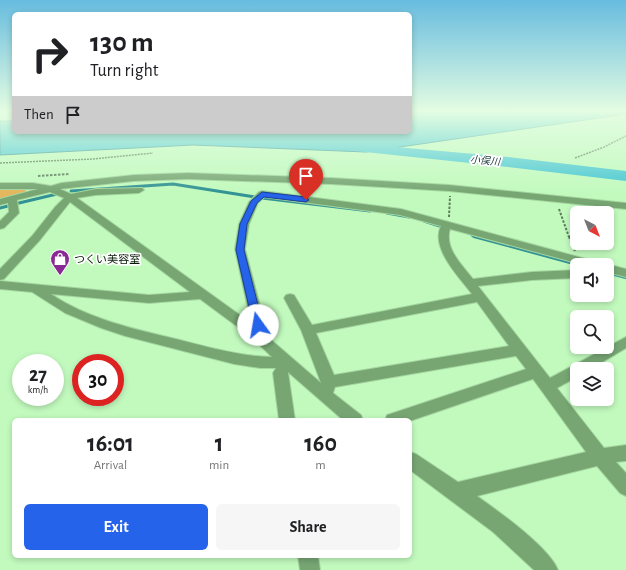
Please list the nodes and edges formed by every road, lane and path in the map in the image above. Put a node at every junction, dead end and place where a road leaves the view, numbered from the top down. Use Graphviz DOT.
graph roads {
  1 [pos="621,139"];
  2 [pos="153,153"];
  3 [pos="575,158"];
  4 [pos="0,164"];
  5 [pos="0,186"];
  6 [pos="53,188"];
  7 [pos="139,190"];
  8 [pos="450,194"];
  9 [pos="71,198"];
  10 [pos="12,200"];
  11 [pos="0,202"];
  12 [pos="557,205"];
  13 [pos="626,206"];
  14 [pos="0,226"];
  15 [pos="446,227"];
  16 [pos="577,256"];
  17 [pos="570,258"];
  18 [pos="614,270"];
  19 [pos="626,273"];
  20 [pos="570,274"];
  21 [pos="0,276"];
  22 [pos="470,283"];
  23 [pos="0,285"];
  24 [pos="36,289"];
  25 [pos="203,295"];
  26 [pos="480,297"];
  27 [pos="290,298"];
  28 [pos="308,330"];
  29 [pos="255,333"];
  30 [pos="626,342"];
  31 [pos="519,350"];
  32 [pos="287,361"];
  33 [pos="592,362"];
  34 [pos="536,372"];
  35 [pos="570,374"];
  36 [pos="547,387"];
  37 [pos="327,389"];
  38 [pos="287,418"];
  39 [pos="353,418"];
  40 [pos="399,418"];
  41 [pos="626,453"];
  42 [pos="600,457"];
  43 [pos="412,461"];
  44 [pos="626,487"];
  45 [pos="455,492"];
  46 [pos="308,558"];
  47 [pos="310,570"];
  48 [pos="548,570"];
  1 -- 3 [label="path"];
  2 -- 4 [label="path"];
  5 -- 6 [label="street"];
  6 -- 9 [label="street"];
  6 -- 10 [label="street"];
  6 -- 13 [label="street"];
  7 -- 9 [label="street"];
  8 -- 15 [label="path"];
  9 -- 21 [label="street"];
  9 -- 25 [label="street"];
  10 -- 11 [label="street"];
  10 -- 14 [label="street"];
  12 -- 16 [label="path"];
  15 -- 17 [label="street"];
  15 -- 22 [label="street"];
  15 -- 29 [label="street"];
  18 -- 19 [label="street"];
  20 -- 22 [label="street"];
  22 -- 26 [label="street"];
  23 -- 24 [label="street"];
  24 -- 25 [label="street"];
  24 -- 32 [label="street"];
  25 -- 29 [label="street"];
  26 -- 28 [label="street"];
  26 -- 31 [label="street"];
  27 -- 28 [label="street"];
  28 -- 37 [label="street"];
  29 -- 32 [label="street"];
  30 -- 33 [label="street"];
  31 -- 34 [label="street"];
  31 -- 37 [label="street"];
  32 -- 37 [label="street"];
  32 -- 38 [label="street"];
  34 -- 36 [label="street"];
  34 -- 40 [label="street"];
  35 -- 36 [label="street"];
  36 -- 42 [label="street"];
  37 -- 39 [label="street"];
  41 -- 42 [label="street"];
  42 -- 44 [label="street"];
  42 -- 45 [label="street"];
  43 -- 45 [label="street"];
  45 -- 48 [label="street"];
  46 -- 47 [label="street"];
}
